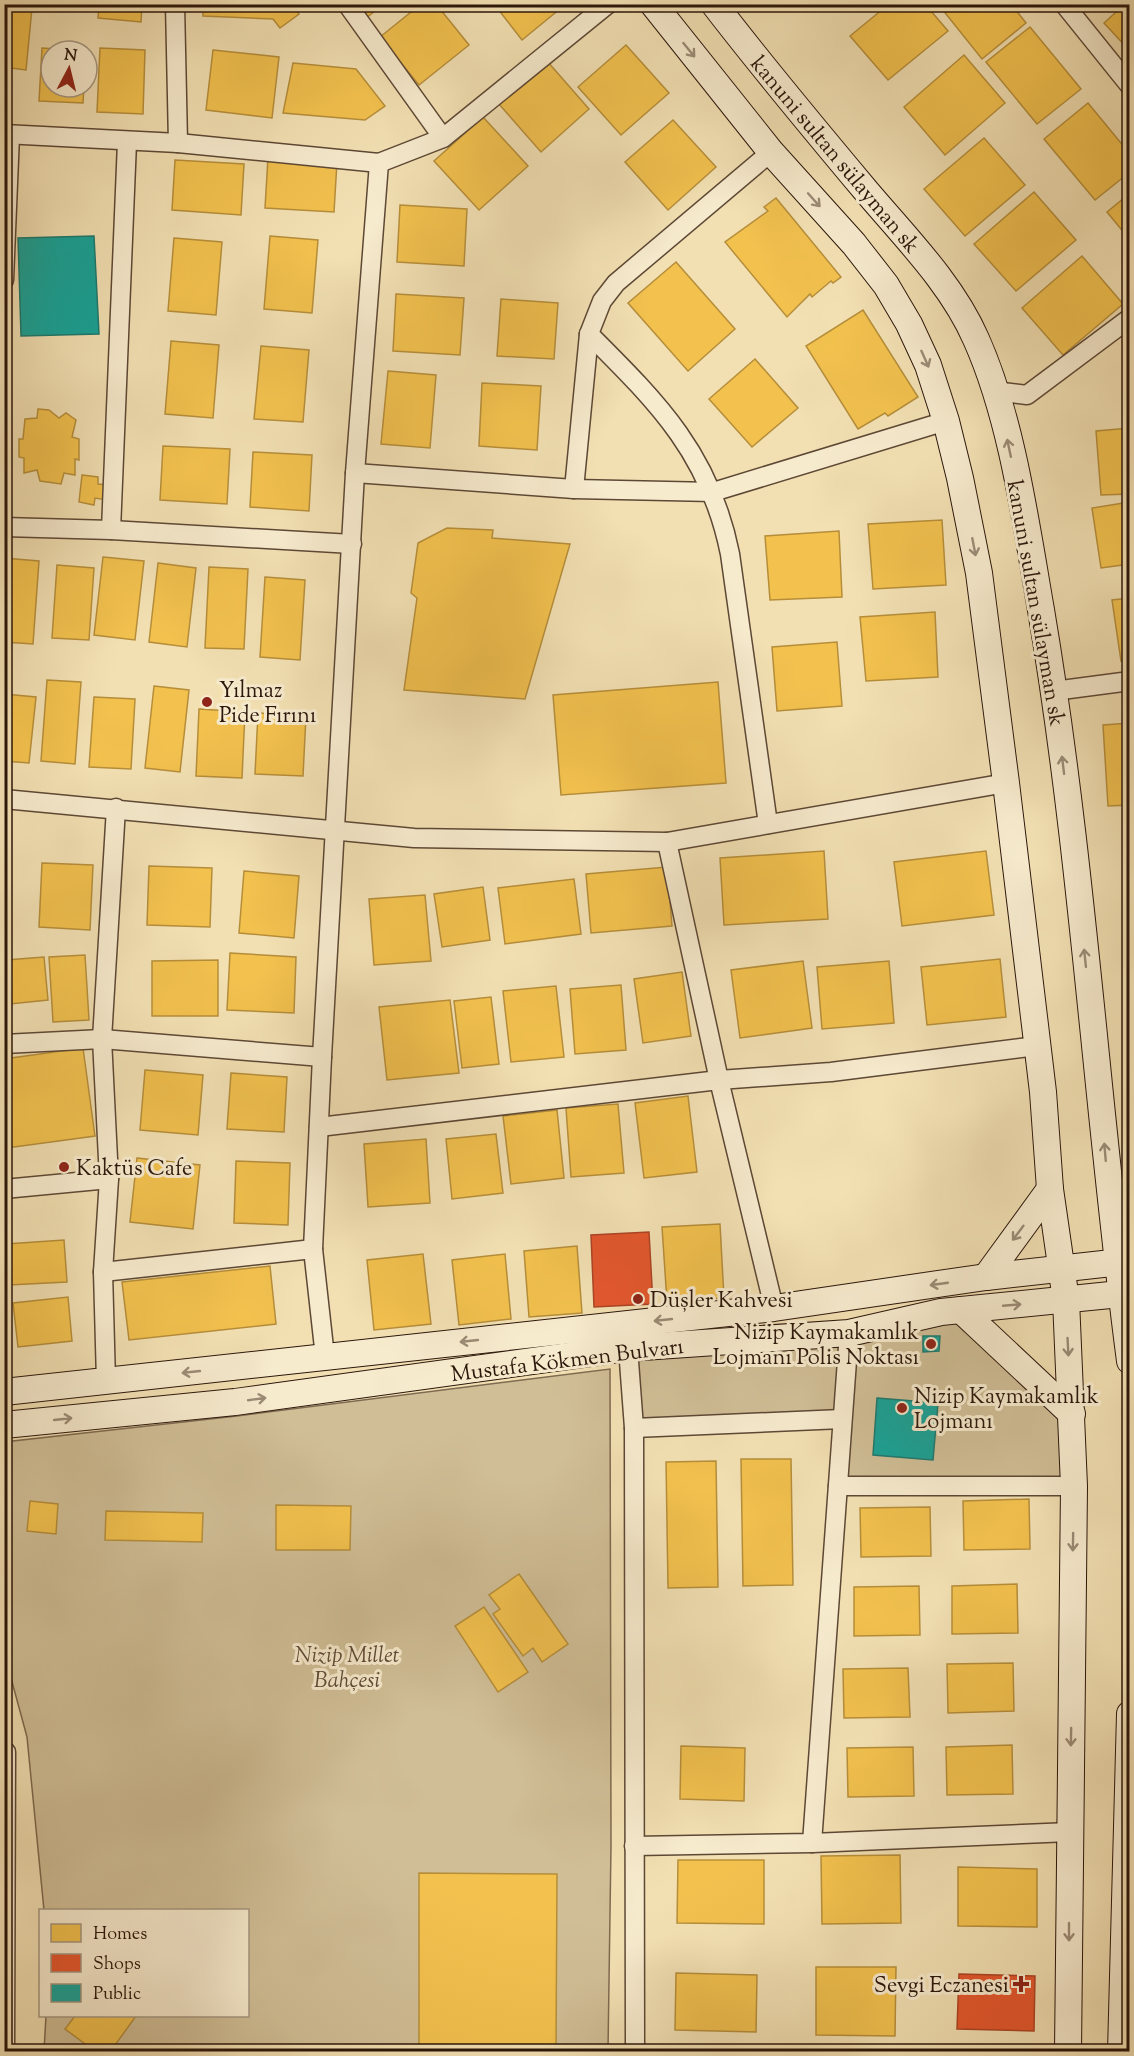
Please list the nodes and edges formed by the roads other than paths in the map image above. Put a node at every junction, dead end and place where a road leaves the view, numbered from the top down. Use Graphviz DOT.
graph roads {
  1 [pos="176,4"];
  2 [pos="347,4"];
  3 [pos="608,4"];
  4 [pos="653,4"];
  5 [pos="714,4"];
  6 [pos="1064,4"];
  7 [pos="1130,86"];
  8 [pos="8,135"];
  9 [pos="443,138"];
  10 [pos="127,142"];
  11 [pos="178,143"];
  12 [pos="771,152"];
  13 [pos="379,163"];
  14 [pos="4,280"];
  15 [pos="1130,318"];
  16 [pos="589,334"];
  17 [pos="994,391"];
  18 [pos="946,421"];
  19 [pos="355,473"];
  20 [pos="574,489"];
  21 [pos="713,492"];
  22 [pos="4,527"];
  23 [pos="111,530"];
  24 [pos="352,544"];
  25 [pos="1130,681"];
  26 [pos="1054,691"];
  27 [pos="1006,783"];
  28 [pos="4,799"];
  29 [pos="116,808"];
  30 [pos="768,824"];
  31 [pos="333,832"];
  32 [pos="667,842"];
  33 [pos="102,1039"];
  34 [pos="4,1044"];
  35 [pos="1036,1046"];
  36 [pos="322,1057"];
  37 [pos="718,1080"];
  38 [pos="319,1127"];
  39 [pos="110,1179"];
  40 [pos="4,1189"];
  41 [pos="1050,1189"];
  42 [pos="1120,1201"];
  43 [pos="313,1249"];
  44 [pos="1123,1262"];
  45 [pos="1060,1269"];
  46 [pos="103,1272"];
  47 [pos="986,1277"];
  48 [pos="1125,1294"];
  49 [pos="1066,1300"];
  50 [pos="774,1308"];
  51 [pos="961,1310"];
  52 [pos="849,1334"];
  53 [pos="628,1348"];
  54 [pos="325,1357"];
  55 [pos="1130,1361"];
  56 [pos="106,1381"];
  57 [pos="4,1392"];
  58 [pos="1072,1414"];
  59 [pos="842,1419"];
  60 [pos="4,1425"];
  61 [pos="634,1428"];
  62 [pos="838,1486"];
  63 [pos="1074,1486"];
  64 [pos="1130,1714"];
  65 [pos="1129,1736"];
  66 [pos="5,1751"];
  67 [pos="1070,1832"];
  68 [pos="812,1843"];
  69 [pos="634,1846"];
  70 [pos="1126,1966"];
  71 [pos="5,2052"];
  72 [pos="635,2052"];
  73 [pos="1068,2052"];
  74 [pos="1121,2052"];
  1 -- 11 [label="street"];
  2 -- 9 [label="street"];
  3 -- 9 [label="street"];
  4 -- 12 [label="main road, one-way"];
  5 -- 17 [label="main road, kanuni sultan sülayman sk"];
  6 -- 7 [label="street"];
  8 -- 10 [label="street"];
  8 -- 14 [label="street"];
  9 -- 13 [label="street"];
  10 -- 11 [label="street"];
  10 -- 23 [label="street"];
  11 -- 13 [label="street"];
  12 -- 16 [label="street"];
  12 -- 18 [label="main road, one-way"];
  13 -- 19 [label="street"];
  15 -- 17 [label="street"];
  16 -- 20 [label="street"];
  16 -- 21 [label="street"];
  26 -- 17 [label="main road, kanuni sultan sülayman sk, one-way"];
  18 -- 21 [label="street"];
  18 -- 27 [label="main road, one-way"];
  19 -- 20 [label="street"];
  19 -- 24 [label="street"];
  20 -- 21 [label="street"];
  21 -- 30 [label="street"];
  22 -- 23 [label="street"];
  23 -- 24 [label="street"];
  24 -- 31 [label="street"];
  25 -- 26 [label="street"];
  42 -- 26 [label="main road, kanuni sultan sülayman sk, one-way"];
  27 -- 30 [label="street"];
  27 -- 35 [label="main road"];
  28 -- 29 [label="street"];
  29 -- 31 [label="street"];
  29 -- 33 [label="street"];
  30 -- 32 [label="street"];
  31 -- 32 [label="street"];
  31 -- 36 [label="street"];
  32 -- 37 [label="street"];
  33 -- 34 [label="street"];
  33 -- 36 [label="street"];
  33 -- 39 [label="street"];
  35 -- 37 [label="street"];
  35 -- 41 [label="main road"];
  36 -- 38 [label="street"];
  37 -- 38 [label="street"];
  37 -- 50 [label="street"];
  38 -- 43 [label="street"];
  39 -- 40 [label="street"];
  39 -- 46 [label="street"];
  41 -- 45 [label="main road"];
  41 -- 47 [label="main road, one-way"];
  42 -- 44 [label="main road, kanuni sultan sülayman sk"];
  43 -- 46 [label="street"];
  43 -- 54 [label="street"];
  44 -- 45 [label="main road, Mustafa Kökmen Bulvarı"];
  44 -- 48 [label="main road, kanuni sultan sülayman sk"];
  45 -- 47 [label="main road, Mustafa Kökmen Bulvarı"];
  45 -- 49 [label="main road"];
  46 -- 56 [label="street"];
  47 -- 50 [label="main road, Mustafa Kökmen Bulvarı, one-way"];
  48 -- 49 [label="main road, Mustafa Kökmen Bulvarı"];
  48 -- 55 [label="main road, kanuni sultan sülayman sk"];
  51 -- 49 [label="main road, Mustafa Kökmen Bulvarı, one-way"];
  49 -- 58 [label="main road, one-way"];
  50 -- 54 [label="main road, Mustafa Kökmen Bulvarı, one-way"];
  51 -- 52 [label="main road, Mustafa Kökmen Bulvarı"];
  51 -- 58 [label="main road"];
  52 -- 53 [label="main road, Mustafa Kökmen Bulvarı"];
  52 -- 59 [label="street"];
  60 -- 53 [label="main road, Mustafa Kökmen Bulvarı, one-way"];
  53 -- 61 [label="street"];
  54 -- 56 [label="main road, Mustafa Kökmen Bulvarı, one-way"];
  56 -- 57 [label="main road, Mustafa Kökmen Bulvarı"];
  58 -- 63 [label="main road"];
  59 -- 61 [label="street"];
  59 -- 62 [label="street"];
  61 -- 69 [label="street"];
  62 -- 63 [label="street"];
  62 -- 68 [label="street"];
  63 -- 67 [label="main road, one-way"];
  64 -- 65 [label="main road"];
  65 -- 70 [label="main road"];
  66 -- 71 [label="street"];
  67 -- 68 [label="street"];
  67 -- 73 [label="main road, one-way"];
  68 -- 69 [label="street"];
  69 -- 72 [label="street"];
  70 -- 74 [label="main road"];
}
